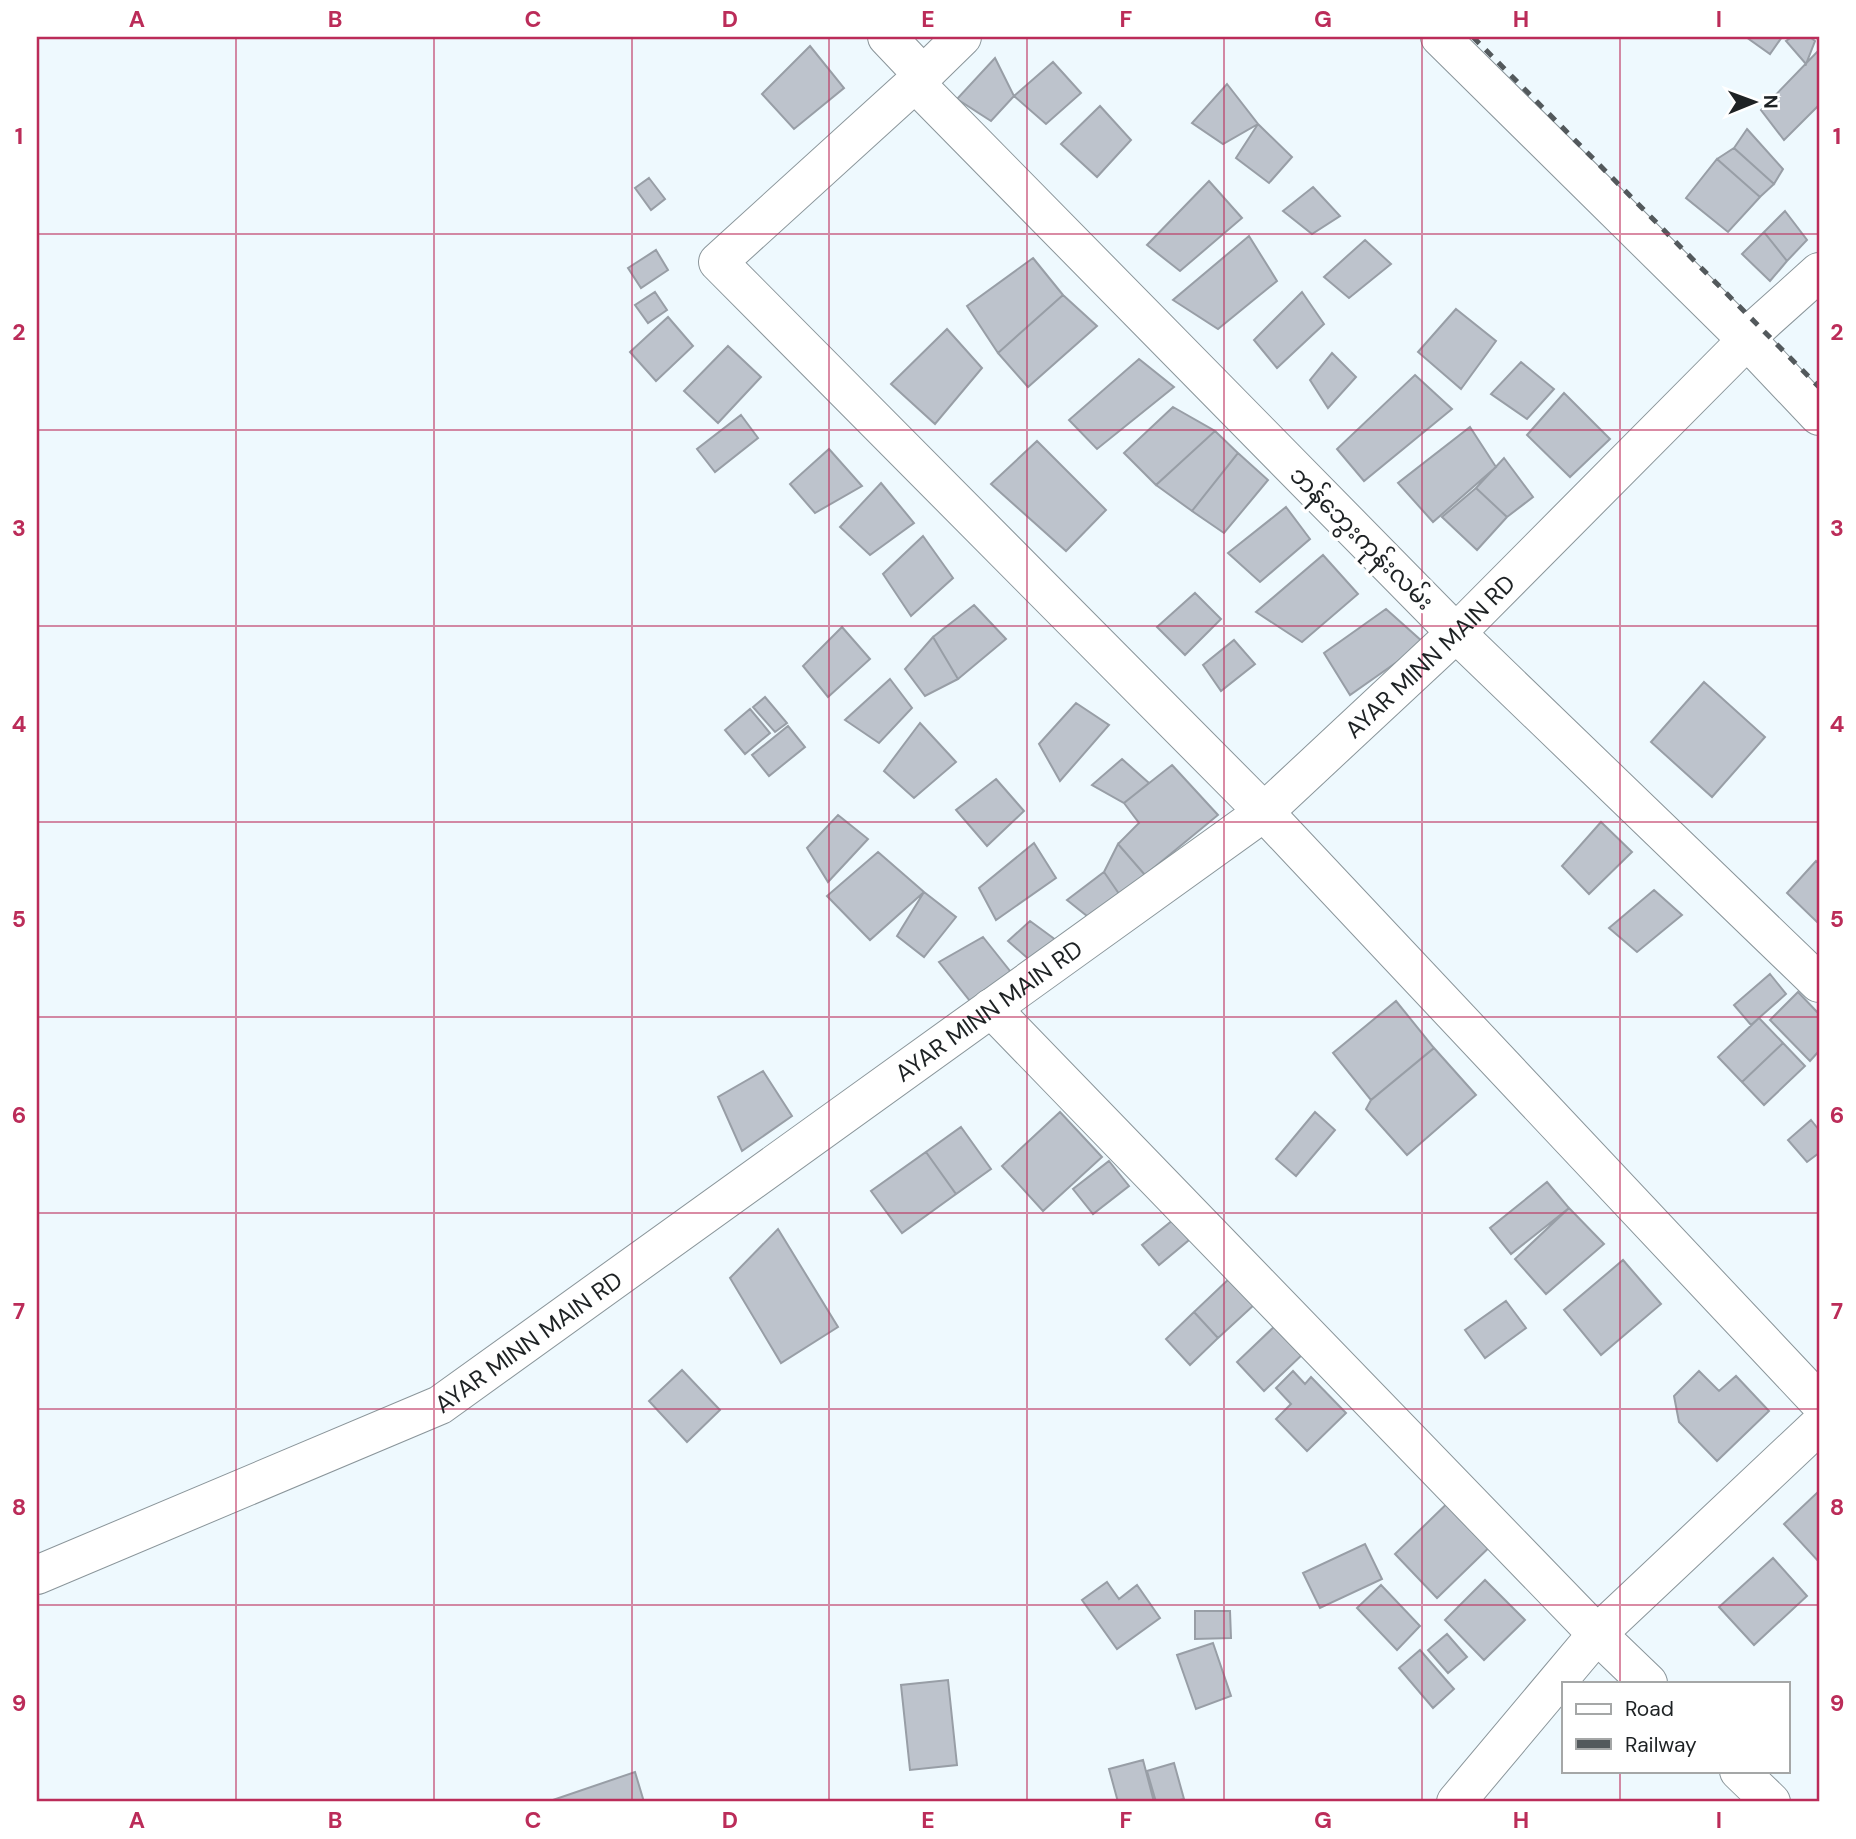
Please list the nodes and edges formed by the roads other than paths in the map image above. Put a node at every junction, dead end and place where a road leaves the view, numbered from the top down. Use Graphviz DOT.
graph roads {
  1 [pos="887,37"];
  2 [pos="962,37"];
  3 [pos="1440,37"];
  4 [pos="919,79"];
  5 [pos="1819,272"];
  6 [pos="1747,340"];
  7 [pos="1819,416"];
  8 [pos="1456,634"];
  9 [pos="1264,812"];
  10 [pos="1819,983"];
  11 [pos="991,1009"];
  12 [pos="1819,1402"];
  13 [pos="1819,1425"];
  14 [pos="37,1576"];
  15 [pos="1597,1634"];
  16 [pos="1647,1682"];
  17 [pos="1739,1772"];
  18 [pos="1456,1802"];
  19 [pos="1771,1802"];
  1 -- 4 [label="street, ဘန်ဘွေးကုန်းလမ်း"];
  2 -- 4 [label="street"];
  3 -- 6 [label="street"];
  4 -- 8 [label="street, ဘန်ဘွေးကုန်းလမ်း"];
  4 -- 9 [label="street"];
  5 -- 6 [label="street, AYAR MINN MAIN RD"];
  6 -- 7 [label="street"];
  6 -- 8 [label="street, AYAR MINN MAIN RD"];
  8 -- 9 [label="street, AYAR MINN MAIN RD"];
  8 -- 10 [label="street, ဘန်ဘွေးကုန်းလမ်း"];
  9 -- 11 [label="street, AYAR MINN MAIN RD"];
  9 -- 12 [label="street"];
  11 -- 14 [label="street, AYAR MINN MAIN RD"];
  11 -- 15 [label="street"];
  13 -- 15 [label="street"];
  15 -- 16 [label="street"];
  15 -- 18 [label="street"];
  17 -- 19 [label="street"];
}
